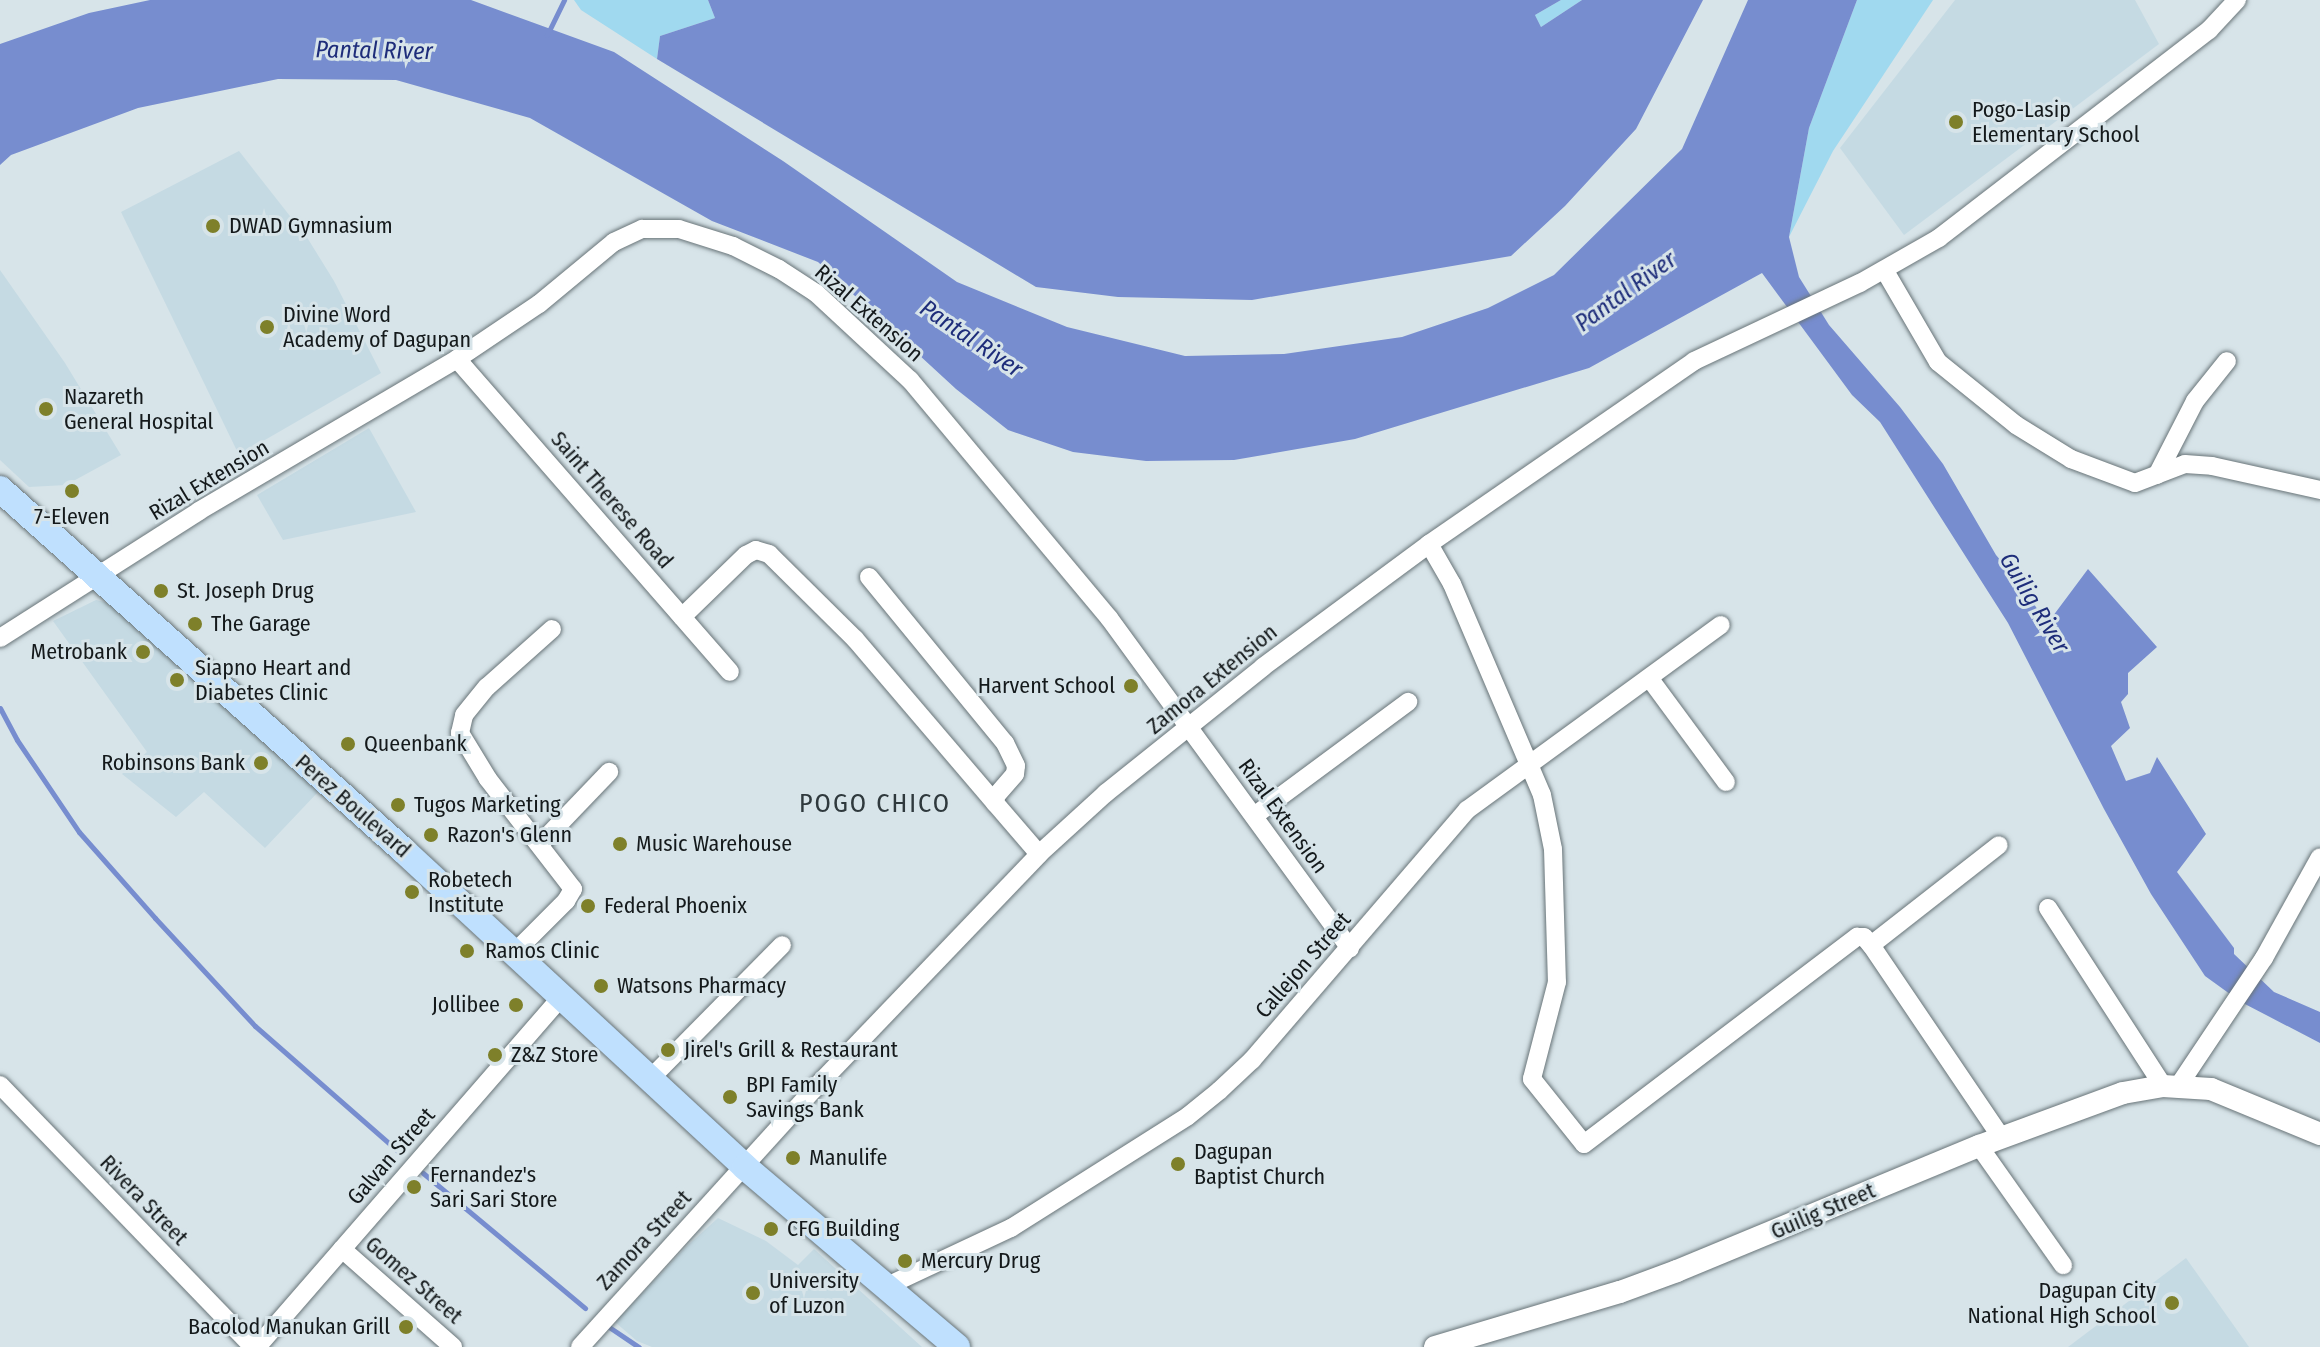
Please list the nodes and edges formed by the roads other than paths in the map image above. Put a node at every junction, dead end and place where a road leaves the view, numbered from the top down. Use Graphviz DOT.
graph roads {
  1 [pos="2237,0"];
  2 [pos="1885,271"];
  3 [pos="457,359"];
  4 [pos="2227,361"];
  5 [pos="2157,475"];
  6 [pos="0,489"];
  7 [pos="2320,490"];
  8 [pos="1429,544"];
  9 [pos="869,577"];
  10 [pos="98,578"];
  11 [pos="682,617"];
  12 [pos="1721,625"];
  13 [pos="552,629"];
  14 [pos="0,638"];
  15 [pos="730,672"];
  16 [pos="1650,679"];
  17 [pos="1408,702"];
  18 [pos="1190,729"];
  19 [pos="1529,762"];
  20 [pos="609,772"];
  21 [pos="1726,782"];
  22 [pos="995,803"];
  23 [pos="1254,816"];
  24 [pos="540,844"];
  25 [pos="1999,845"];
  26 [pos="1039,854"];
  27 [pos="2320,857"];
  28 [pos="2048,908"];
  29 [pos="782,945"];
  30 [pos="1871,945"];
  31 [pos="1350,948"];
  32 [pos="514,953"];
  33 [pos="561,997"];
  34 [pos="650,1079"];
  35 [pos="0,1085"];
  36 [pos="2171,1085"];
  37 [pos="2320,1134"];
  38 [pos="2001,1137"];
  39 [pos="1979,1146"];
  40 [pos="745,1167"];
  41 [pos="342,1249"];
  42 [pos="2063,1265"];
  43 [pos="885,1287"];
  44 [pos="255,1347"];
  45 [pos="453,1347"];
  46 [pos="580,1347"];
  47 [pos="957,1347"];
  48 [pos="1435,1347"];
  1 -- 2 [label="street, Zamora Extension"];
  2 -- 5 [label="street"];
  2 -- 8 [label="street, Zamora Extension"];
  3 -- 10 [label="street, Rizal Extension"];
  3 -- 11 [label="street, Saint Therese Road"];
  3 -- 18 [label="street, Rizal Extension"];
  4 -- 5 [label="street"];
  5 -- 7 [label="street"];
  6 -- 10 [label="main road, Perez Boulevard"];
  8 -- 18 [label="street, Zamora Extension"];
  8 -- 19 [label="street"];
  9 -- 22 [label="street"];
  10 -- 14 [label="street, Rizal Extension"];
  10 -- 32 [label="main road, Perez Boulevard"];
  11 -- 15 [label="street, Saint Therese Road"];
  11 -- 22 [label="street"];
  12 -- 16 [label="street, Callejon Street"];
  13 -- 24 [label="street"];
  16 -- 19 [label="street, Callejon Street"];
  16 -- 21 [label="street"];
  17 -- 23 [label="street"];
  18 -- 23 [label="street, Rizal Extension"];
  18 -- 26 [label="street, Zamora Extension"];
  19 -- 30 [label="street"];
  19 -- 31 [label="street, Callejon Street"];
  20 -- 24 [label="street"];
  22 -- 26 [label="street"];
  23 -- 31 [label="street, Rizal Extension"];
  24 -- 32 [label="street"];
  25 -- 30 [label="street"];
  26 -- 40 [label="street, Zamora Extension"];
  27 -- 36 [label="street"];
  28 -- 36 [label="street"];
  29 -- 34 [label="street"];
  30 -- 38 [label="street"];
  31 -- 43 [label="street, Callejon Street"];
  32 -- 33 [label="main road, Perez Boulevard"];
  33 -- 34 [label="main road, Perez Boulevard"];
  33 -- 41 [label="street, Galvan Street"];
  34 -- 40 [label="main road, Perez Boulevard"];
  35 -- 44 [label="street, Rivera Street"];
  36 -- 37 [label="street, Guilig Street"];
  36 -- 38 [label="street, Guilig Street"];
  38 -- 39 [label="street, Guilig Street"];
  39 -- 42 [label="street"];
  39 -- 48 [label="street, Guilig Street"];
  40 -- 43 [label="main road, Perez Boulevard"];
  40 -- 46 [label="street, Zamora Street"];
  41 -- 44 [label="street, Galvan Street"];
  41 -- 45 [label="street, Gomez Street"];
  43 -- 47 [label="main road, Perez Boulevard"];
}
